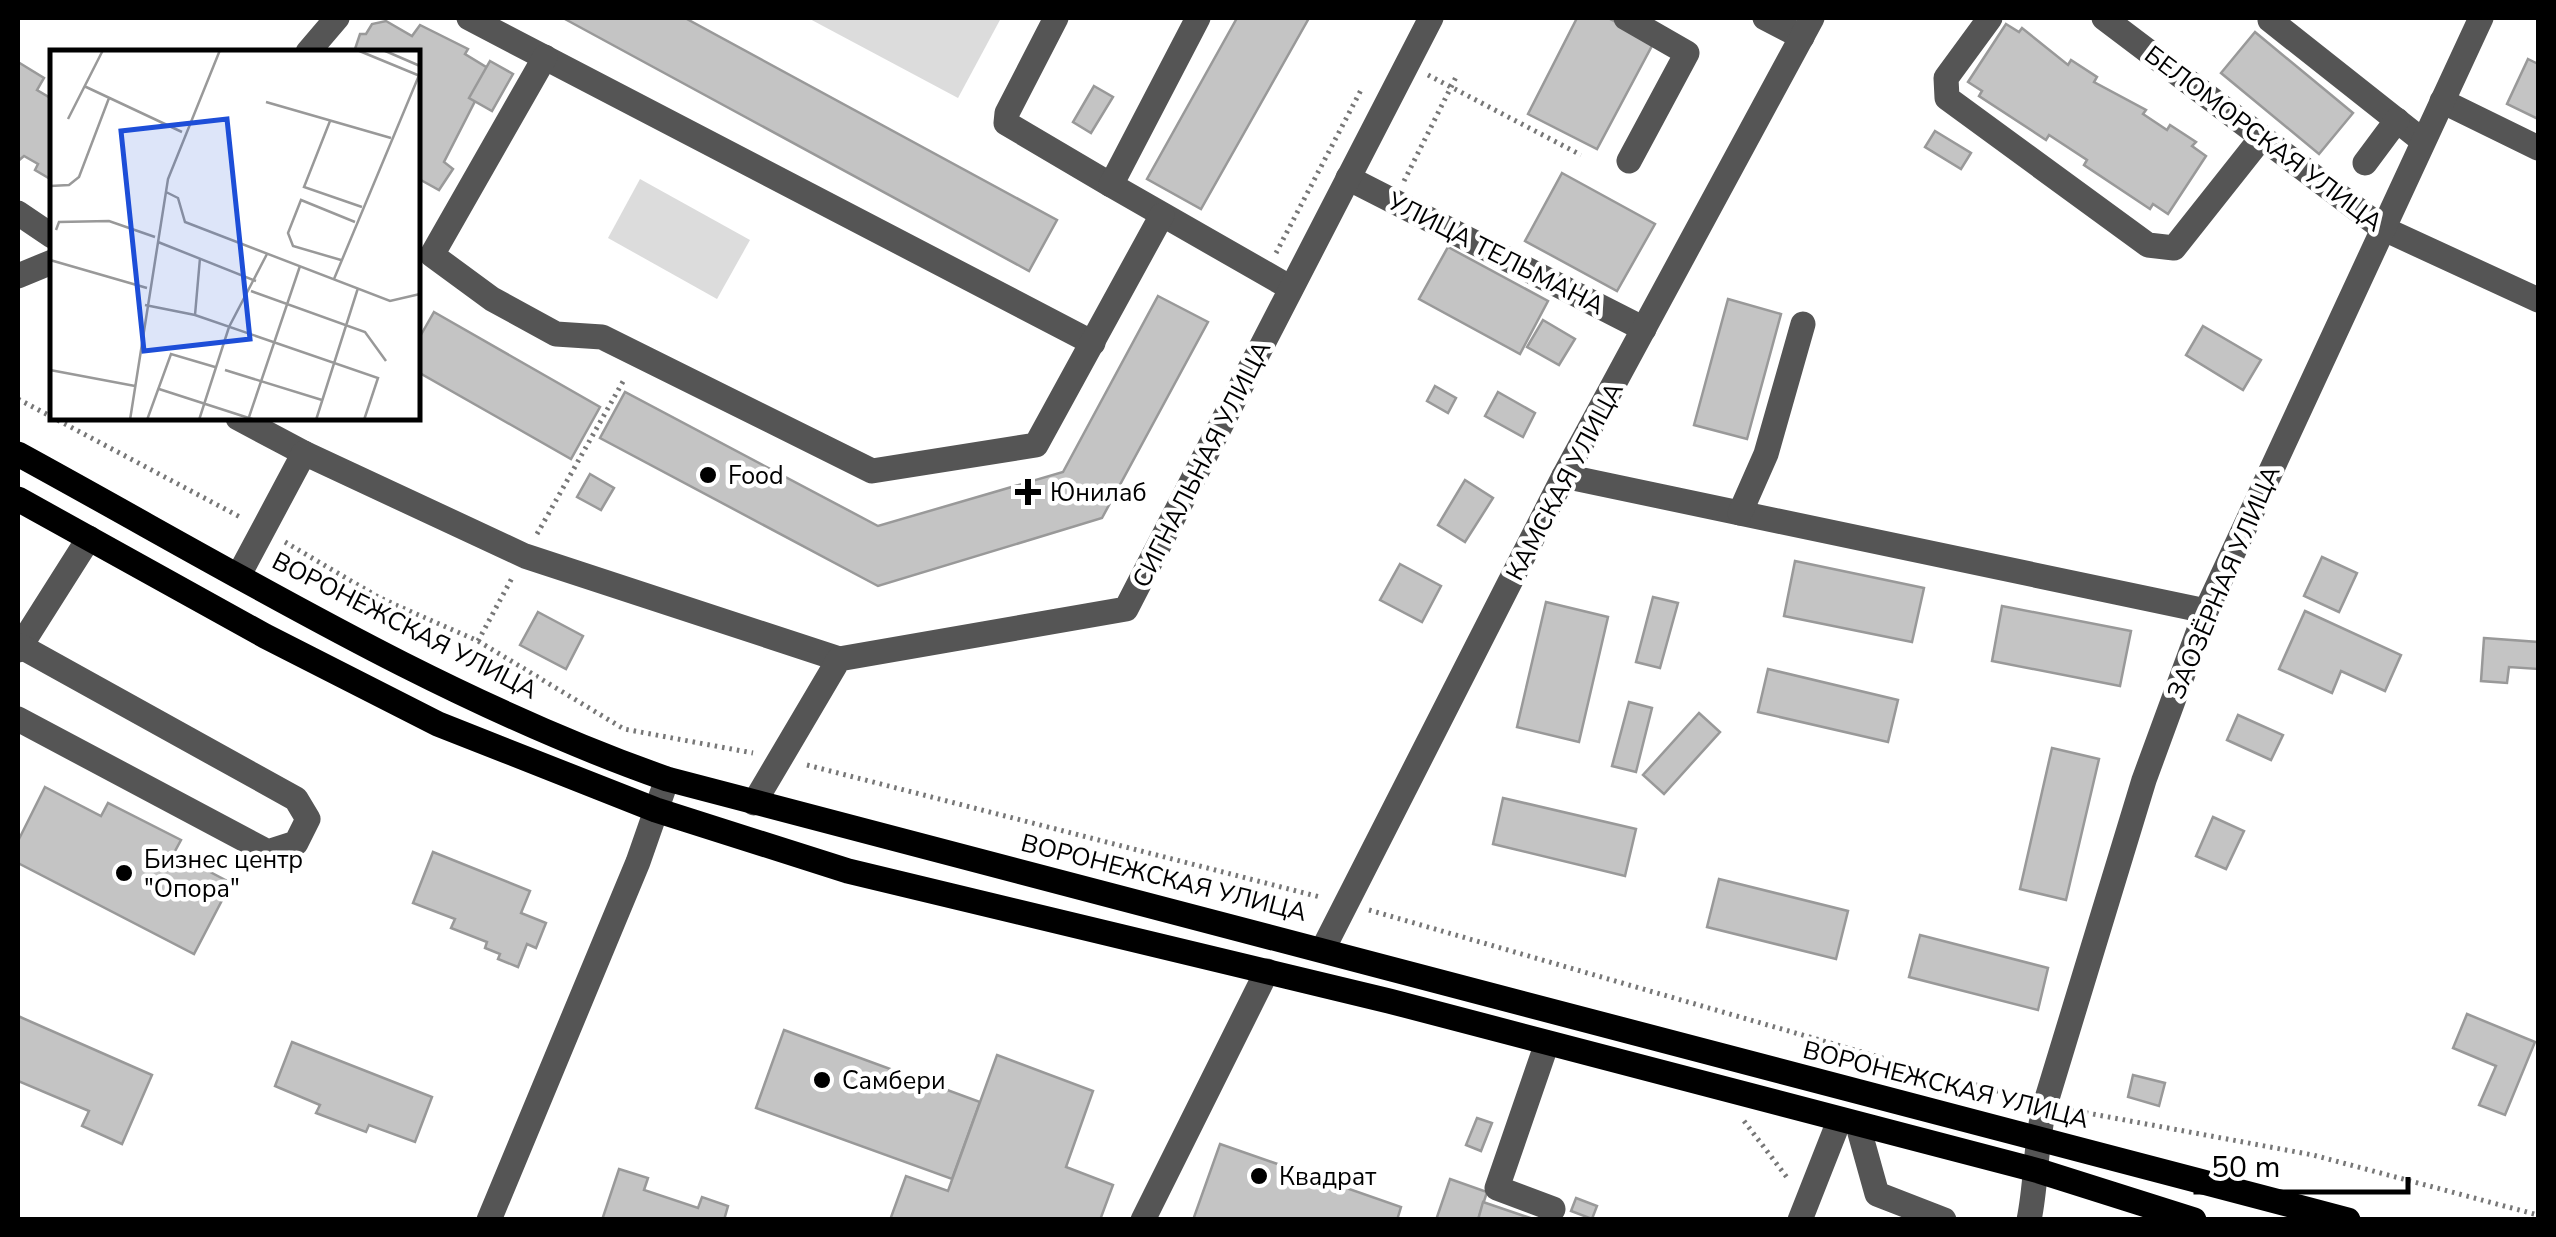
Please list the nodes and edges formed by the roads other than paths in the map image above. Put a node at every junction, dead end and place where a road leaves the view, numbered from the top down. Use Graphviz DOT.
graph roads {
  1 [pos="337,18"];
  2 [pos="470,18"];
  3 [pos="1056,18"];
  4 [pos="1198,18"];
  5 [pos="1431,18"];
  6 [pos="1626,18"];
  7 [pos="1765,18"];
  8 [pos="1990,18"];
  9 [pos="2104,18"];
  10 [pos="2481,18"];
  11 [pos="2270,20"];
  12 [pos="1807,27"];
  13 [pos="310,50"];
  14 [pos="545,57"];
  15 [pos="2442,101"];
  16 [pos="2396,120"];
  17 [pos="2262,138"];
  18 [pos="2423,141"];
  19 [pos="2538,148"];
  20 [pos="1629,161"];
  21 [pos="2365,164"];
  22 [pos="1348,178"];
  23 [pos="1110,185"];
  24 [pos="18,213"];
  25 [pos="1162,214"];
  26 [pos="2382,228"];
  27 [pos="50,235"];
  28 [pos="50,263"];
  29 [pos="18,276"];
  30 [pos="1291,288"];
  31 [pos="2538,300"];
  32 [pos="1803,324"];
  33 [pos="1644,329"];
  34 [pos="1094,343"];
  35 [pos="242,420"];
  36 [pos="304,453"];
  37 [pos="18,454"];
  38 [pos="1564,476"];
  39 [pos="18,500"];
  40 [pos="1740,513"];
  41 [pos="89,538"];
  42 [pos="240,573"];
  43 [pos="2206,611"];
  44 [pos="19,648"];
  45 [pos="839,660"];
  46 [pos="18,720"];
  47 [pos="667,778"];
  48 [pos="754,803"];
  49 [pos="656,810"];
  50 [pos="1323,949"];
  51 [pos="1267,971"];
  52 [pos="1547,1044"];
  53 [pos="1848,1123"];
  54 [pos="2036,1137"];
  55 [pos="2038,1171"];
  56 [pos="1553,1210"];
  57 [pos="1803,1211"];
  58 [pos="490,1220"];
  59 [pos="1143,1220"];
  60 [pos="1944,1220"];
  61 [pos="2028,1220"];
  62 [pos="2194,1220"];
  63 [pos="2348,1220"];
  1 -- 13 [label="street"];
  2 -- 14 [label="street"];
  3 -- 23 [label="street"];
  4 -- 23 [label="street"];
  5 -- 22 [label="street, СИГНАЛЬНАЯ УЛИЦА"];
  6 -- 20 [label="street"];
  7 -- 12 [label="street"];
  8 -- 17 [label="street"];
  9 -- 17 [label="street, БЕЛОМОРСКАЯ УЛИЦА"];
  10 -- 15 [label="street, ЗАОЗЁРНАЯ УЛИЦА"];
  11 -- 16 [label="street"];
  12 -- 33 [label="street, КАМСКАЯ УЛИЦА"];
  14 -- 34 [label="street"];
  14 -- 34 [label="street"];
  15 -- 18 [label="street, ЗАОЗЁРНАЯ УЛИЦА"];
  15 -- 19 [label="street"];
  16 -- 18 [label="street"];
  16 -- 21 [label="street"];
  17 -- 26 [label="street, БЕЛОМОРСКАЯ УЛИЦА"];
  18 -- 26 [label="street, ЗАОЗЁРНАЯ УЛИЦА"];
  22 -- 30 [label="street, СИГНАЛЬНАЯ УЛИЦА"];
  22 -- 33 [label="street, УЛИЦА ТЕЛЬМАНА"];
  23 -- 25 [label="street"];
  24 -- 27 [label="street"];
  25 -- 30 [label="street"];
  25 -- 34 [label="street"];
  26 -- 31 [label="street, БЕЛОМОРСКАЯ УЛИЦА"];
  26 -- 43 [label="street, ЗАОЗЁРНАЯ УЛИЦА"];
  28 -- 29 [label="street"];
  30 -- 45 [label="street, СИГНАЛЬНАЯ УЛИЦА"];
  32 -- 40 [label="street"];
  33 -- 38 [label="street, КАМСКАЯ УЛИЦА"];
  35 -- 36 [label="street"];
  36 -- 42 [label="street"];
  36 -- 45 [label="street"];
  37 -- 42 [label="main road, ВОРОНЕЖСКАЯ УЛИЦА"];
  38 -- 40 [label="street"];
  38 -- 50 [label="street, КАМСКАЯ УЛИЦА"];
  39 -- 41 [label="main road"];
  40 -- 43 [label="street"];
  41 -- 44 [label="street"];
  41 -- 49 [label="main road"];
  42 -- 47 [label="main road, ВОРОНЕЖСКАЯ УЛИЦА"];
  43 -- 54 [label="street, ЗАОЗЁРНАЯ УЛИЦА"];
  44 -- 46 [label="street"];
  45 -- 48 [label="street"];
  47 -- 48 [label="main road, ВОРОНЕЖСКАЯ УЛИЦА"];
  47 -- 49 [label="street"];
  48 -- 50 [label="main road, ВОРОНЕЖСКАЯ УЛИЦА"];
  49 -- 51 [label="main road"];
  49 -- 58 [label="street"];
  50 -- 54 [label="main road, ВОРОНЕЖСКАЯ УЛИЦА"];
  51 -- 52 [label="main road"];
  51 -- 59 [label="street"];
  52 -- 53 [label="main road"];
  52 -- 56 [label="street"];
  53 -- 55 [label="main road"];
  53 -- 57 [label="street"];
  53 -- 60 [label="street"];
  54 -- 55 [label="street, ЗАОЗЁРНАЯ УЛИЦА"];
  54 -- 63 [label="main road, ВОРОНЕЖСКАЯ УЛИЦА"];
  55 -- 61 [label="street, ЗАОЗЁРНАЯ УЛИЦА"];
  55 -- 62 [label="main road"];
}
